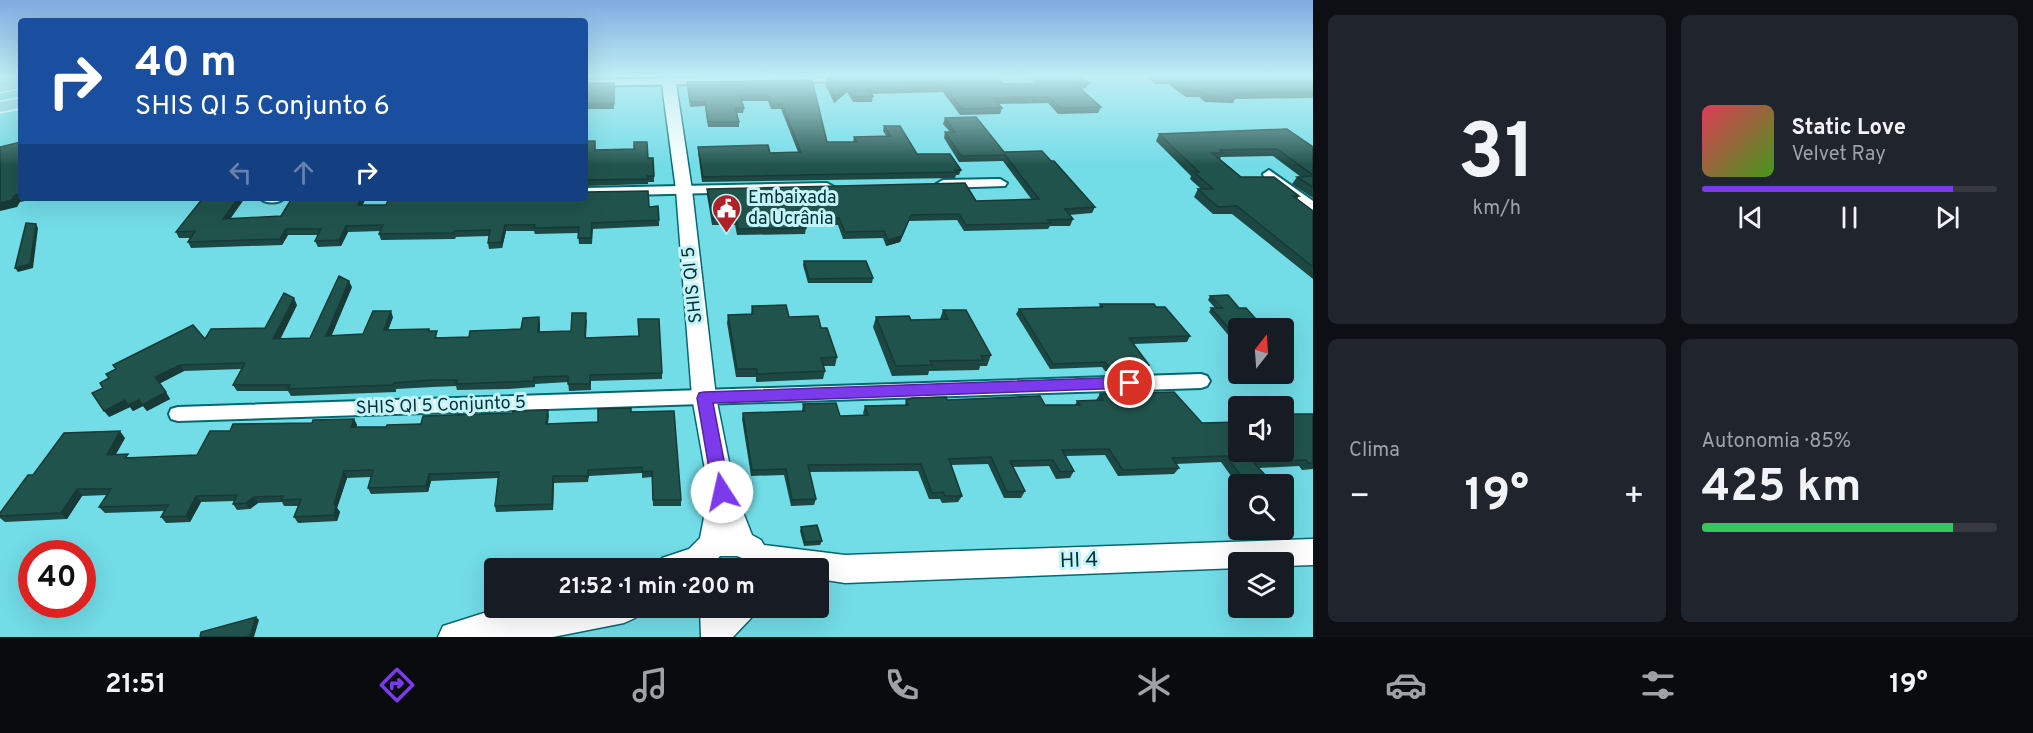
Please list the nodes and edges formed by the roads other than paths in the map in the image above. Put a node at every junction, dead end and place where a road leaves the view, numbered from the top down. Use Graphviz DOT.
graph roads {
  1 [pos="672,107"];
  2 [pos="1269,174"];
  3 [pos="1000,183"];
  4 [pos="930,184"];
  5 [pos="836,186"];
  6 [pos="684,190"];
  7 [pos="588,192"];
  8 [pos="1313,208"];
  9 [pos="1201,381"];
  10 [pos="704,398"];
  11 [pos="178,414"];
  12 [pos="1313,552"];
  13 [pos="721,558"];
  14 [pos="832,572"];
  15 [pos="516,618"];
  16 [pos="573,618"];
  17 [pos="454,637"];
  18 [pos="475,637"];
  1 -- 6 [label="street, SHIS QI 5"];
  2 -- 8 [label="street"];
  3 -- 4 [label="street"];
  5 -- 6 [label="street"];
  6 -- 7 [label="street"];
  6 -- 10 [label="street, SHIS QI 5"];
  9 -- 10 [label="street, SHIS QI 5 Conjunto 5"];
  10 -- 11 [label="street, SHIS QI 5 Conjunto 5"];
  10 -- 13 [label="street, SHIS QI 5"];
  12 -- 14 [label="street, HI 4"];
  15 -- 17 [label="street"];
  16 -- 18 [label="street"];
}
